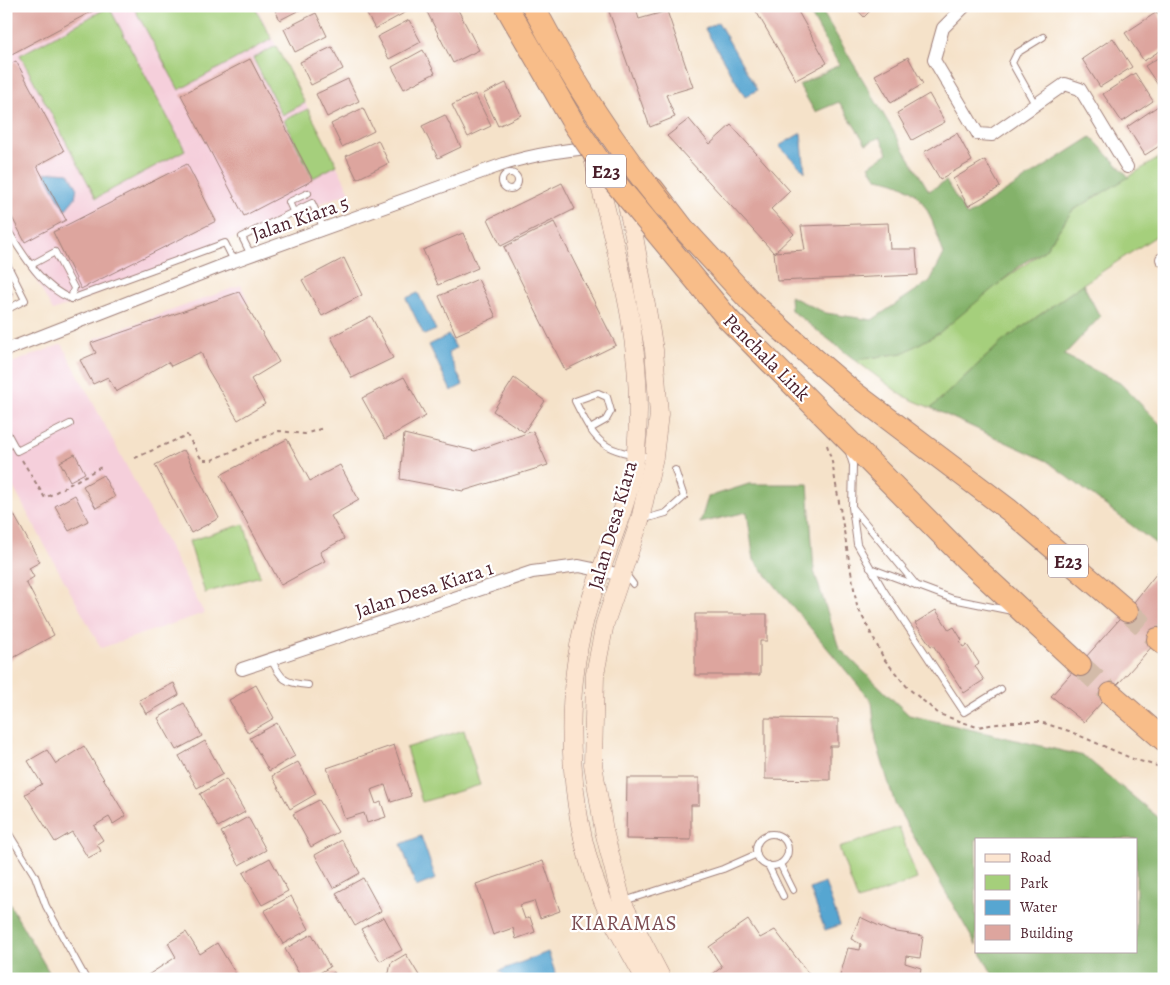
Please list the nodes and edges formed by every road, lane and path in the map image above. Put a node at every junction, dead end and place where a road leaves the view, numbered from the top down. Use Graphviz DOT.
graph roads {
  1 [pos="506,6"];
  2 [pos="512,6"];
  3 [pos="532,6"];
  4 [pos="544,6"];
  5 [pos="965,6"];
  6 [pos="1043,37"];
  7 [pos="1035,104"];
  8 [pos="614,146"];
  9 [pos="591,147"];
  10 [pos="1127,167"];
  11 [pos="308,193"];
  12 [pos="664,206"];
  13 [pos="293,211"];
  14 [pos="6,228"];
  15 [pos="324,230"];
  16 [pos="251,255"];
  17 [pos="234,261"];
  18 [pos="6,262"];
  19 [pos="31,265"];
  20 [pos="71,299"];
  21 [pos="6,310"];
  22 [pos="6,350"];
  23 [pos="70,424"];
  24 [pos="323,428"];
  25 [pos="590,429"];
  26 [pos="6,431"];
  27 [pos="836,440"];
  28 [pos="17,451"];
  29 [pos="636,455"];
  30 [pos="654,457"];
  31 [pos="135,458"];
  32 [pos="103,466"];
  33 [pos="675,470"];
  34 [pos="852,507"];
  35 [pos="640,520"];
  36 [pos="870,568"];
  37 [pos="600,570"];
  38 [pos="627,579"];
  39 [pos="917,587"];
  40 [pos="1126,611"];
  41 [pos="1024,614"];
  42 [pos="271,659"];
  43 [pos="1080,665"];
  44 [pos="242,669"];
  45 [pos="308,685"];
  46 [pos="1001,689"];
  47 [pos="1110,694"];
  48 [pos="1164,740"];
  49 [pos="1164,768"];
  50 [pos="6,829"];
  51 [pos="757,854"];
  52 [pos="780,864"];
  53 [pos="768,865"];
  54 [pos="793,890"];
  55 [pos="783,896"];
  56 [pos="614,905"];
  57 [pos="86,979"];
  58 [pos="645,979"];
  59 [pos="662,979"];
  1 -- 27 [label="highway, Penchala Link / E23, bridge"];
  2 -- 9 [label="main road, Jalan Desa Kiara"];
  3 -- 8 [label="main road, Jalan Desa Kiara"];
  3 -- 12 [label="highway, bridge"];
  4 -- 12 [label="highway, bridge"];
  5 -- 7 [label="street"];
  6 -- 7 [label="lane"];
  7 -- 10 [label="street"];
  8 -- 9 [label="street, Jalan Kiara 5"];
  8 -- 30 [label="main road, Jalan Desa Kiara"];
  9 -- 15 [label="street, Jalan Kiara 5"];
  9 -- 29 [label="main road, Jalan Desa Kiara"];
  11 -- 13 [label="lane"];
  12 -- 40 [label="highway, Penchala Link / E23"];
  13 -- 15 [label="lane"];
  13 -- 16 [label="lane"];
  14 -- 19 [label="lane"];
  15 -- 16 [label="street, Jalan Kiara 5"];
  16 -- 17 [label="street, Jalan Kiara 5"];
  17 -- 20 [label="lane"];
  17 -- 22 [label="street, Jalan Kiara 5"];
  18 -- 21 [label="lane"];
  19 -- 20 [label="lane"];
  19 -- 20 [label="lane"];
  23 -- 28 [label="lane"];
  24 -- 31 [label="path"];
  25 -- 25 [label="lane"];
  25 -- 29 [label="lane"];
  26 -- 28 [label="lane"];
  27 -- 34 [label="lane"];
  27 -- 41 [label="highway, Penchala Link / E23"];
  27 -- 49 [label="path"];
  28 -- 32 [label="path"];
  29 -- 30 [label="lane"];
  29 -- 37 [label="main road, Jalan Desa Kiara"];
  30 -- 35 [label="main road, Jalan Desa Kiara"];
  33 -- 35 [label="lane"];
  34 -- 36 [label="lane"];
  34 -- 39 [label="lane"];
  35 -- 38 [label="main road, Jalan Desa Kiara"];
  36 -- 39 [label="lane"];
  36 -- 46 [label="lane"];
  37 -- 38 [label="street, Jalan Desa Kiara 1"];
  37 -- 42 [label="street, Jalan Desa Kiara 1"];
  37 -- 56 [label="main road, Jalan Desa Kiara"];
  38 -- 56 [label="main road, Jalan Desa Kiara"];
  39 -- 41 [label="lane"];
  41 -- 43 [label="highway, Penchala Link / E23"];
  42 -- 44 [label="street, Jalan Desa Kiara 1"];
  42 -- 45 [label="lane"];
  47 -- 48 [label="highway"];
  50 -- 57 [label="lane"];
  51 -- 52 [label="lane"];
  51 -- 53 [label="lane"];
  51 -- 56 [label="lane"];
  52 -- 53 [label="lane"];
  52 -- 54 [label="lane"];
  53 -- 55 [label="lane"];
  56 -- 58 [label="main road, Jalan Desa Kiara"];
  56 -- 59 [label="main road, Jalan Desa Kiara"];
}
